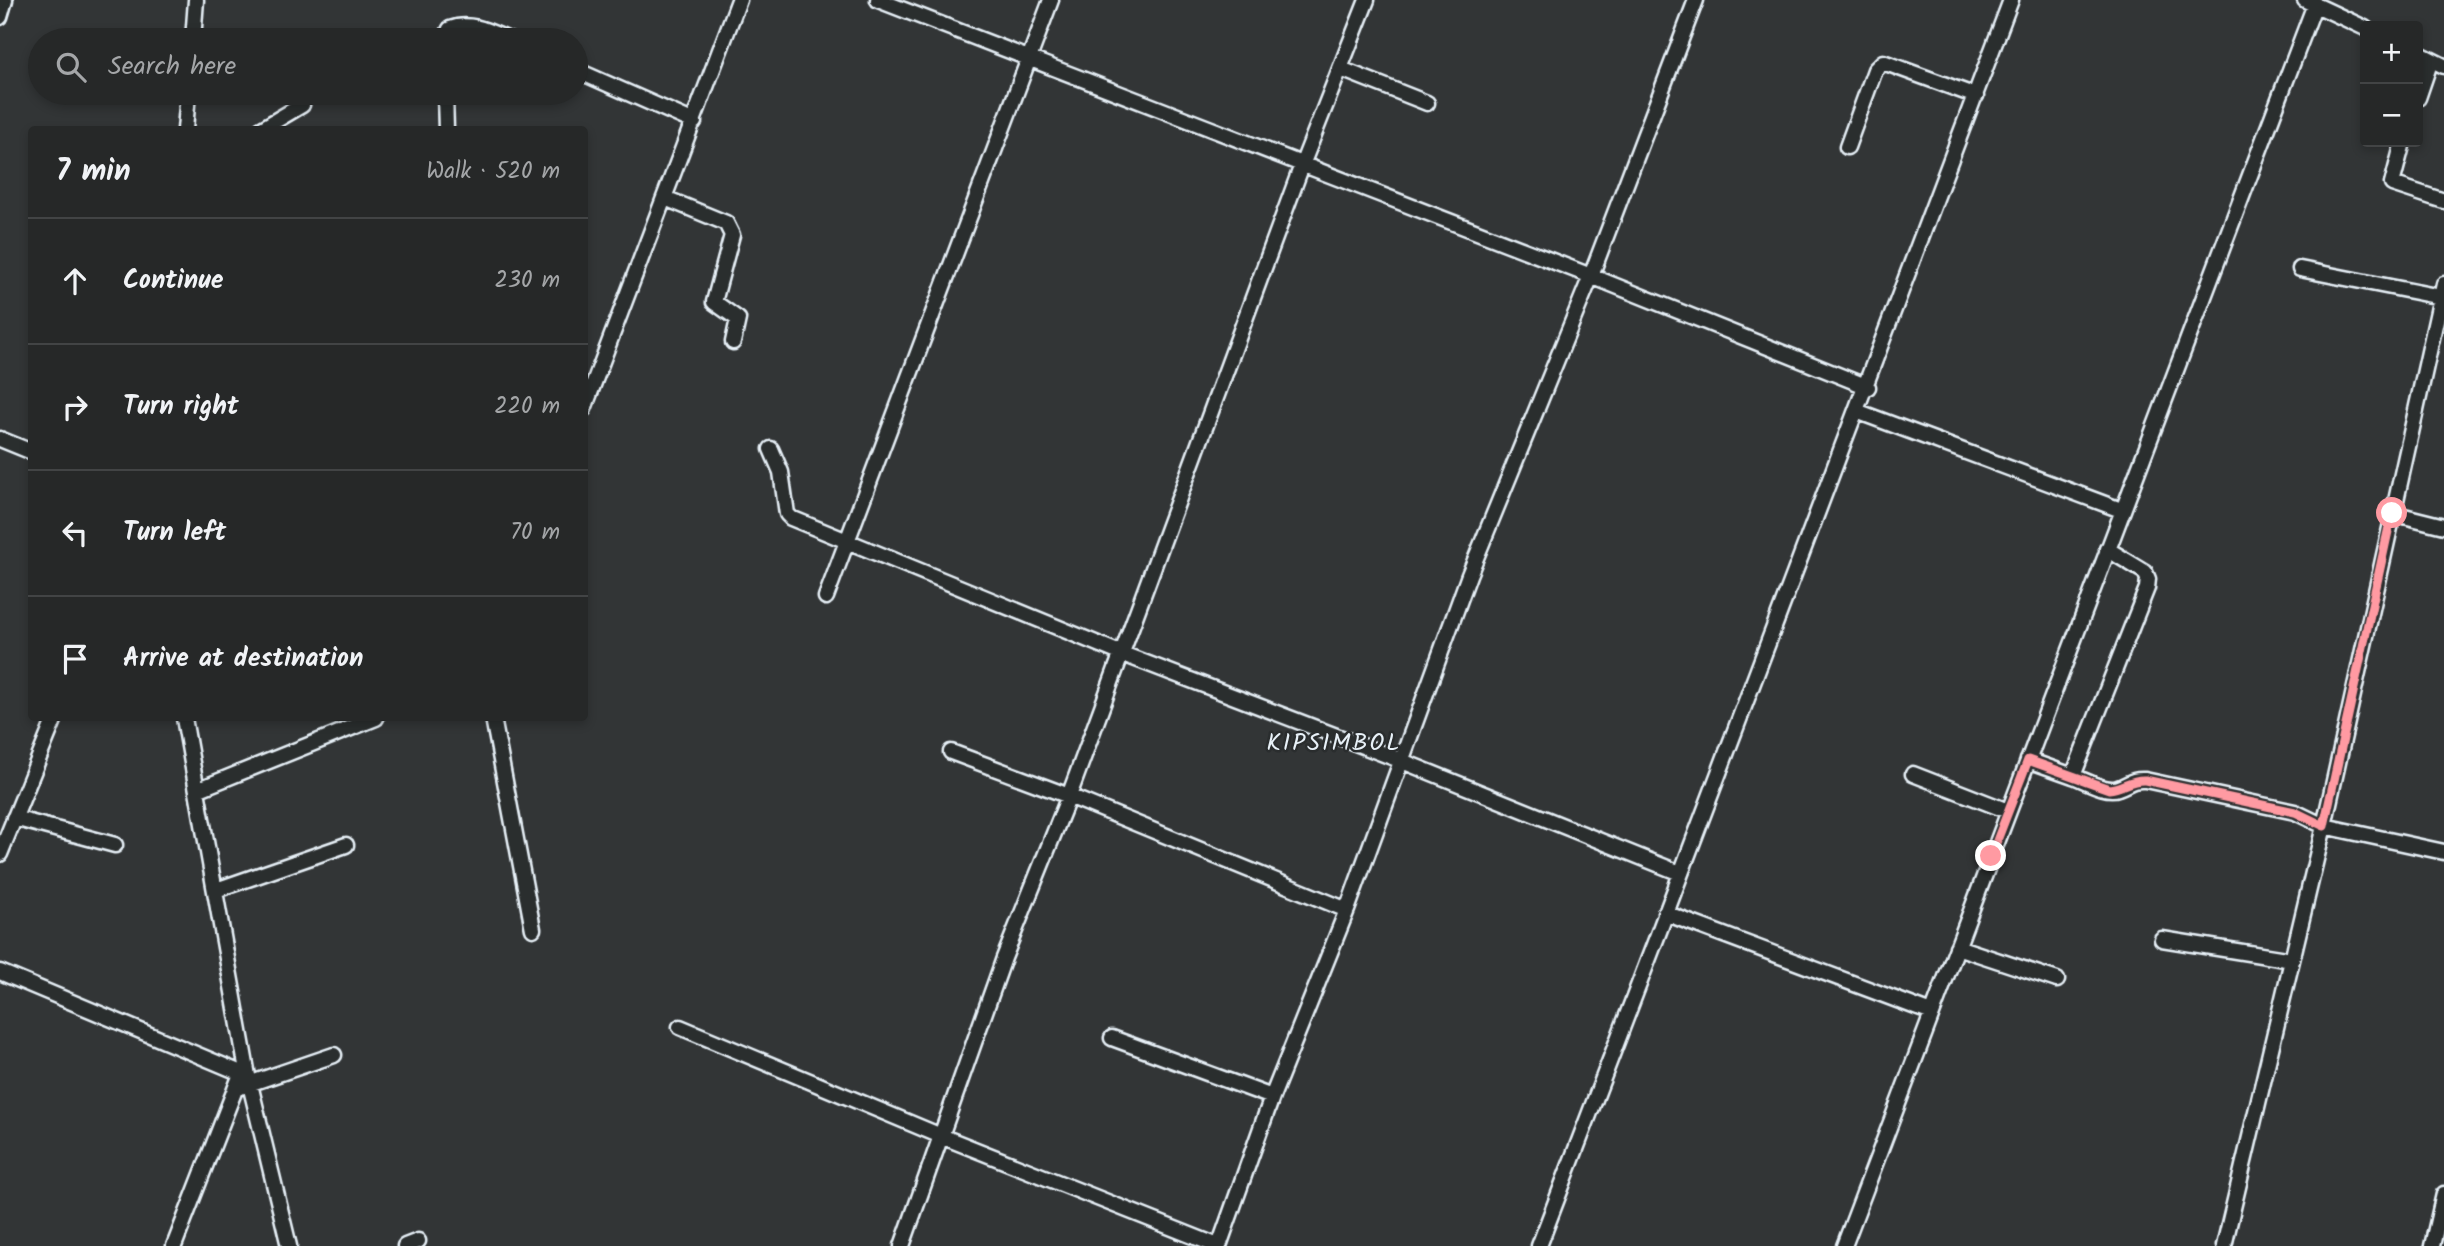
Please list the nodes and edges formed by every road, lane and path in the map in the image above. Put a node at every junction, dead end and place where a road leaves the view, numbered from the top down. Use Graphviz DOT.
graph roads {
  1 [pos="5,0"];
  2 [pos="196,0"];
  3 [pos="739,0"];
  4 [pos="878,0"];
  5 [pos="1051,0"];
  6 [pos="1367,0"];
  7 [pos="1696,0"];
  8 [pos="2011,0"];
  9 [pos="2310,2"];
  10 [pos="0,17"];
  11 [pos="2360,26"];
  12 [pos="194,28"];
  13 [pos="453,28"];
  14 [pos="476,28"];
  15 [pos="2431,59"];
  16 [pos="1028,61"];
  17 [pos="1341,69"];
  18 [pos="588,75"];
  19 [pos="2423,84"];
  20 [pos="1976,96"];
  21 [pos="1427,103"];
  22 [pos="187,105"];
  23 [pos="302,105"];
  24 [pos="445,105"];
  25 [pos="694,122"];
  26 [pos="185,126"];
  27 [pos="267,126"];
  28 [pos="446,126"];
  29 [pos="1847,147"];
  30 [pos="2402,147"];
  31 [pos="1302,165"];
  32 [pos="665,198"];
  33 [pos="2444,201"];
  34 [pos="2300,269"];
  35 [pos="1591,276"];
  36 [pos="2443,290"];
  37 [pos="2439,333"];
  38 [pos="733,342"];
  39 [pos="1868,387"];
  40 [pos="588,399"];
  41 [pos="1859,412"];
  42 [pos="0,439"];
  43 [pos="771,449"];
  44 [pos="28,450"];
  45 [pos="2121,510"];
  46 [pos="2392,513"];
  47 [pos="2444,526"];
  48 [pos="848,543"];
  49 [pos="2107,549"];
  50 [pos="827,597"];
  51 [pos="1121,653"];
  52 [pos="54,721"];
  53 [pos="185,721"];
  54 [pos="369,721"];
  55 [pos="494,721"];
  56 [pos="951,752"];
  57 [pos="2028,760"];
  58 [pos="1402,761"];
  59 [pos="1913,774"];
  60 [pos="2074,776"];
  61 [pos="197,790"];
  62 [pos="1069,796"];
  63 [pos="2008,811"];
  64 [pos="14,818"];
  65 [pos="2324,826"];
  66 [pos="115,845"];
  67 [pos="346,845"];
  68 [pos="2444,852"];
  69 [pos="0,854"];
  70 [pos="1680,873"];
  71 [pos="216,890"];
  72 [pos="1347,910"];
  73 [pos="1665,913"];
  74 [pos="533,929"];
  75 [pos="2162,939"];
  76 [pos="1957,947"];
  77 [pos="2292,960"];
  78 [pos="0,972"];
  79 [pos="2057,979"];
  80 [pos="1932,1013"];
  81 [pos="680,1027"];
  82 [pos="1112,1038"];
  83 [pos="334,1055"];
  84 [pos="244,1081"];
  85 [pos="1272,1097"];
  86 [pos="941,1136"];
  87 [pos="2444,1194"];
  88 [pos="174,1246"];
  89 [pos="289,1246"];
  90 [pos="902,1246"];
  91 [pos="1218,1246"];
  92 [pos="1539,1246"];
  93 [pos="1843,1246"];
  94 [pos="2224,1246"];
  95 [pos="2432,1246"];
  1 -- 10 [label="street"];
  2 -- 12 [label="street"];
  3 -- 25 [label="street"];
  4 -- 16 [label="street"];
  5 -- 16 [label="street"];
  6 -- 17 [label="street"];
  7 -- 35 [label="street"];
  8 -- 20 [label="street"];
  9 -- 11 [label="street"];
  9 -- 45 [label="street"];
  13 -- 14 [label="street"];
  15 -- 19 [label="street"];
  16 -- 31 [label="street"];
  16 -- 48 [label="street"];
  17 -- 21 [label="street"];
  17 -- 31 [label="street"];
  18 -- 25 [label="street"];
  20 -- 29 [label="street"];
  20 -- 39 [label="street"];
  22 -- 26 [label="street"];
  23 -- 27 [label="street"];
  24 -- 28 [label="street"];
  25 -- 32 [label="street"];
  30 -- 33 [label="street"];
  31 -- 35 [label="street"];
  31 -- 51 [label="street"];
  32 -- 38 [label="street"];
  32 -- 40 [label="street"];
  34 -- 36 [label="street"];
  35 -- 39 [label="street"];
  35 -- 58 [label="street"];
  36 -- 37 [label="street"];
  37 -- 46 [label="street"];
  39 -- 41 [label="street"];
  41 -- 45 [label="street"];
  41 -- 70 [label="street"];
  42 -- 44 [label="street"];
  43 -- 48 [label="street"];
  45 -- 49 [label="street"];
  46 -- 47 [label="street"];
  46 -- 65 [label="street"];
  48 -- 50 [label="street"];
  48 -- 51 [label="street"];
  49 -- 57 [label="street"];
  49 -- 60 [label="street"];
  51 -- 58 [label="street"];
  51 -- 62 [label="street"];
  52 -- 64 [label="street"];
  53 -- 61 [label="street"];
  54 -- 61 [label="street"];
  55 -- 74 [label="street"];
  56 -- 62 [label="street"];
  57 -- 60 [label="street"];
  57 -- 63 [label="street"];
  58 -- 70 [label="street"];
  58 -- 72 [label="street"];
  59 -- 63 [label="street"];
  60 -- 65 [label="street"];
  61 -- 71 [label="street"];
  62 -- 72 [label="street"];
  62 -- 86 [label="street"];
  63 -- 76 [label="street"];
  64 -- 66 [label="street"];
  64 -- 69 [label="street"];
  65 -- 68 [label="street"];
  65 -- 77 [label="street"];
  67 -- 71 [label="street"];
  70 -- 73 [label="street"];
  71 -- 84 [label="street"];
  72 -- 85 [label="street"];
  73 -- 80 [label="street"];
  73 -- 92 [label="street"];
  75 -- 77 [label="street"];
  76 -- 79 [label="street"];
  76 -- 80 [label="street"];
  77 -- 94 [label="street"];
  78 -- 84 [label="street"];
  80 -- 93 [label="street"];
  81 -- 86 [label="street"];
  82 -- 85 [label="street"];
  83 -- 84 [label="street"];
  84 -- 88 [label="street"];
  84 -- 89 [label="street"];
  85 -- 91 [label="street"];
  86 -- 90 [label="street"];
  86 -- 91 [label="street"];
  87 -- 95 [label="street"];
}
